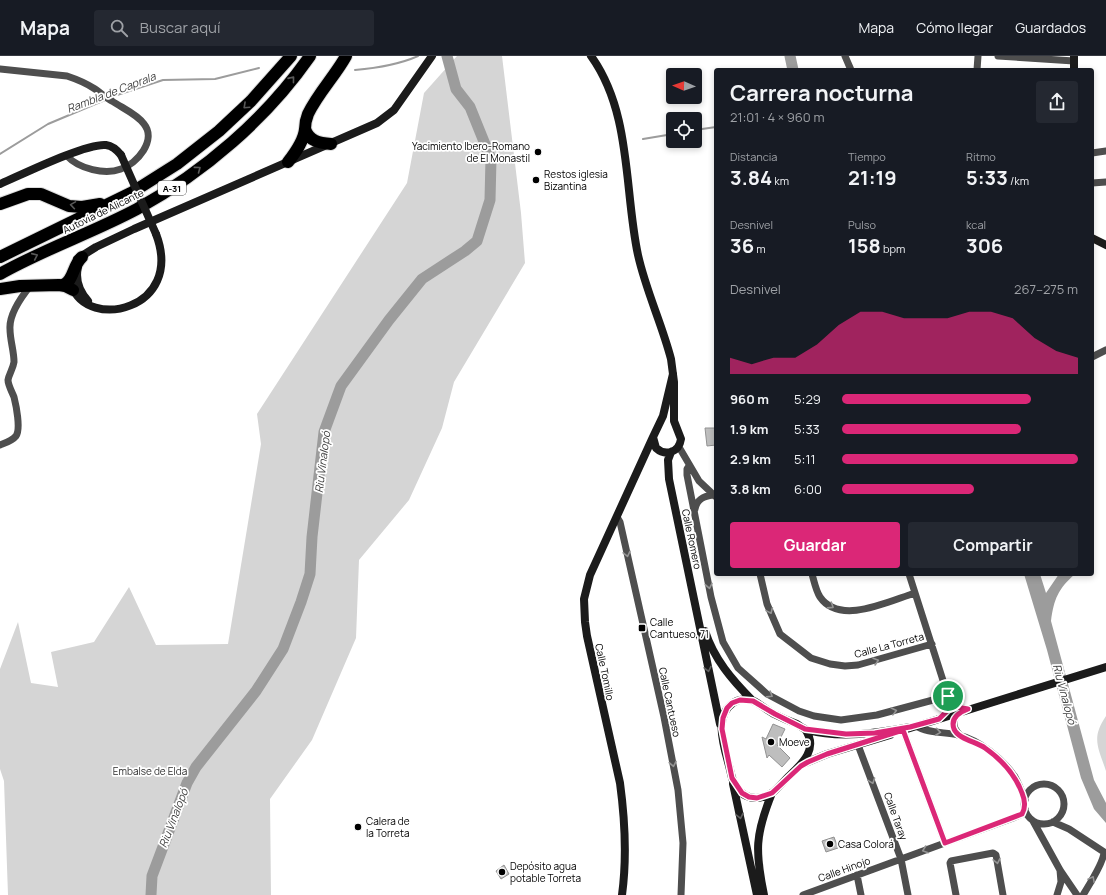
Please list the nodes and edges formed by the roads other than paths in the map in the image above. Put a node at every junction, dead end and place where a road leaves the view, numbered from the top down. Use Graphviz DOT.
graph roads {
  1 [pos="291,56"];
  2 [pos="310,56"];
  3 [pos="346,56"];
  4 [pos="432,56"];
  5 [pos="591,56"];
  6 [pos="845,56"];
  7 [pos="978,56"];
  8 [pos="998,56"];
  9 [pos="1074,58"];
  10 [pos="0,68"];
  11 [pos="850,68"];
  12 [pos="977,68"];
  13 [pos="305,129"];
  14 [pos="331,144"];
  15 [pos="1106,151"];
  16 [pos="1094,153"];
  17 [pos="67,156"];
  18 [pos="288,162"];
  19 [pos="1106,182"];
  20 [pos="1094,183"];
  21 [pos="0,184"];
  22 [pos="112,202"];
  23 [pos="0,204"];
  24 [pos="1094,238"];
  25 [pos="1106,245"];
  26 [pos="85,255"];
  27 [pos="0,257"];
  28 [pos="0,274"];
  29 [pos="31,285"];
  30 [pos="69,285"];
  31 [pos="0,289"];
  32 [pos="94,306"];
  33 [pos="1106,350"];
  34 [pos="1094,356"];
  35 [pos="673,374"];
  36 [pos="676,427"];
  37 [pos="658,428"];
  38 [pos="653,437"];
  39 [pos="0,445"];
  40 [pos="679,447"];
  41 [pos="659,450"];
  42 [pos="671,452"];
  43 [pos="642,463"];
  44 [pos="689,466"];
  45 [pos="669,478"];
  46 [pos="714,495"];
  47 [pos="714,496"];
  48 [pos="694,511"];
  49 [pos="616,518"];
  50 [pos="760,576"];
  51 [pos="813,576"];
  52 [pos="910,576"];
  53 [pos="915,593"];
  54 [pos="696,603"];
  55 [pos="932,644"];
  56 [pos="1106,667"];
  57 [pos="948,696"];
  58 [pos="753,701"];
  59 [pos="968,709"];
  60 [pos="958,713"];
  61 [pos="939,719"];
  62 [pos="910,728"];
  63 [pos="722,729"];
  64 [pos="805,729"];
  65 [pos="960,736"];
  66 [pos="858,745"];
  67 [pos="801,766"];
  68 [pos="732,778"];
  69 [pos="1018,783"];
  70 [pos="1031,790"];
  71 [pos="772,793"];
  72 [pos="1025,800"];
  73 [pos="1025,809"];
  74 [pos="1063,811"];
  75 [pos="1033,821"];
  76 [pos="1051,823"];
  77 [pos="1069,829"];
  78 [pos="1044,840"];
  79 [pos="945,843"];
  80 [pos="901,859"];
  81 [pos="1103,864"];
  82 [pos="1060,870"];
  83 [pos="756,873"];
  84 [pos="857,875"];
  85 [pos="1058,892"];
  86 [pos="1075,892"];
  87 [pos="813,893"];
  88 [pos="622,895"];
  89 [pos="681,895"];
  90 [pos="757,895"];
  91 [pos="764,895"];
  92 [pos="803,895"];
  93 [pos="861,895"];
  94 [pos="908,895"];
  95 [pos="956,895"];
  96 [pos="1003,895"];
  97 [pos="1083,895"];
  1 -- 22 [label="highway, Autovía de Alicante / A-31, one-way"];
  28 -- 2 [label="highway, Autovía de Alicante / A-31, one-way"];
  3 -- 13 [label="highway"];
  4 -- 14 [label="main road"];
  5 -- 35 [label="main road"];
  6 -- 11 [label="street"];
  7 -- 12 [label="street"];
  8 -- 9 [label="street"];
  10 -- 17 [label="street"];
  13 -- 14 [label="highway"];
  13 -- 18 [label="highway"];
  14 -- 18 [label="main road"];
  15 -- 16 [label="street"];
  17 -- 21 [label="main road"];
  17 -- 32 [label="main road, bridge"];
  18 -- 26 [label="main road"];
  19 -- 20 [label="street"];
  22 -- 23 [label="highway, one-way"];
  22 -- 27 [label="highway, Autovía de Alicante / A-31"];
  24 -- 25 [label="main road"];
  26 -- 30 [label="highway"];
  26 -- 32 [label="main road"];
  29 -- 30 [label="highway"];
  29 -- 31 [label="highway"];
  29 -- 39 [label="street"];
  30 -- 32 [label="main road"];
  33 -- 34 [label="street"];
  35 -- 36 [label="main road"];
  35 -- 37 [label="main road"];
  36 -- 37 [label="main road"];
  36 -- 40 [label="main road"];
  37 -- 38 [label="main road"];
  38 -- 41 [label="main road"];
  38 -- 43 [label="main road, Calle Tomillo"];
  40 -- 42 [label="main road"];
  40 -- 44 [label="street"];
  41 -- 42 [label="main road"];
  41 -- 43 [label="main road, Calle Tomillo"];
  41 -- 45 [label="main road, Calle Romero"];
  42 -- 45 [label="main road, Calle Romero"];
  43 -- 49 [label="main road, Calle Tomillo"];
  44 -- 46 [label="street"];
  44 -- 48 [label="street"];
  45 -- 54 [label="main road, Calle Romero"];
  47 -- 48 [label="street"];
  48 -- 57 [label="street, one-way"];
  49 -- 88 [label="main road, Calle Tomillo"];
  49 -- 89 [label="street, Calle Cantueso, one-way"];
  50 -- 55 [label="street, Calle La Torreta, one-way"];
  51 -- 53 [label="street, one-way"];
  52 -- 53 [label="street"];
  53 -- 55 [label="street"];
  54 -- 58 [label="main road, Calle Romero"];
  54 -- 63 [label="main road, Calle Romero, one-way"];
  55 -- 57 [label="street"];
  56 -- 59 [label="main road"];
  57 -- 59 [label="street"];
  57 -- 61 [label="street"];
  58 -- 63 [label="main road"];
  58 -- 64 [label="main road"];
  59 -- 60 [label="main road"];
  60 -- 61 [label="main road"];
  60 -- 65 [label="street"];
  61 -- 62 [label="main road"];
  62 -- 64 [label="main road"];
  62 -- 65 [label="street, one-way"];
  62 -- 66 [label="main road"];
  62 -- 79 [label="street"];
  63 -- 68 [label="main road"];
  64 -- 67 [label="main road"];
  65 -- 69 [label="street"];
  66 -- 67 [label="main road"];
  66 -- 80 [label="street, Calle Taray, one-way"];
  67 -- 71 [label="main road"];
  68 -- 71 [label="main road"];
  68 -- 83 [label="main road, one-way"];
  69 -- 70 [label="street"];
  69 -- 72 [label="street"];
  70 -- 72 [label="street"];
  70 -- 74 [label="street"];
  71 -- 83 [label="main road"];
  72 -- 73 [label="street"];
  73 -- 75 [label="street"];
  73 -- 79 [label="street, Calle Hinojo"];
  74 -- 76 [label="street"];
  74 -- 77 [label="street"];
  75 -- 76 [label="street"];
  75 -- 78 [label="street"];
  76 -- 77 [label="street"];
  76 -- 78 [label="street"];
  77 -- 81 [label="street"];
  78 -- 82 [label="street"];
  79 -- 80 [label="street, Calle Hinojo, one-way"];
  80 -- 84 [label="street, Calle Hinojo"];
  80 -- 94 [label="street, Calle Taray"];
  97 -- 81 [label="street, one-way"];
  82 -- 85 [label="street"];
  82 -- 86 [label="street"];
  83 -- 90 [label="main road"];
  83 -- 91 [label="main road"];
  84 -- 87 [label="street, Calle Hinojo"];
  84 -- 93 [label="street"];
  85 -- 86 [label="street"];
  87 -- 92 [label="street, Calle Hinojo"];
  95 -- 96 [label="street, one-way"];
}
